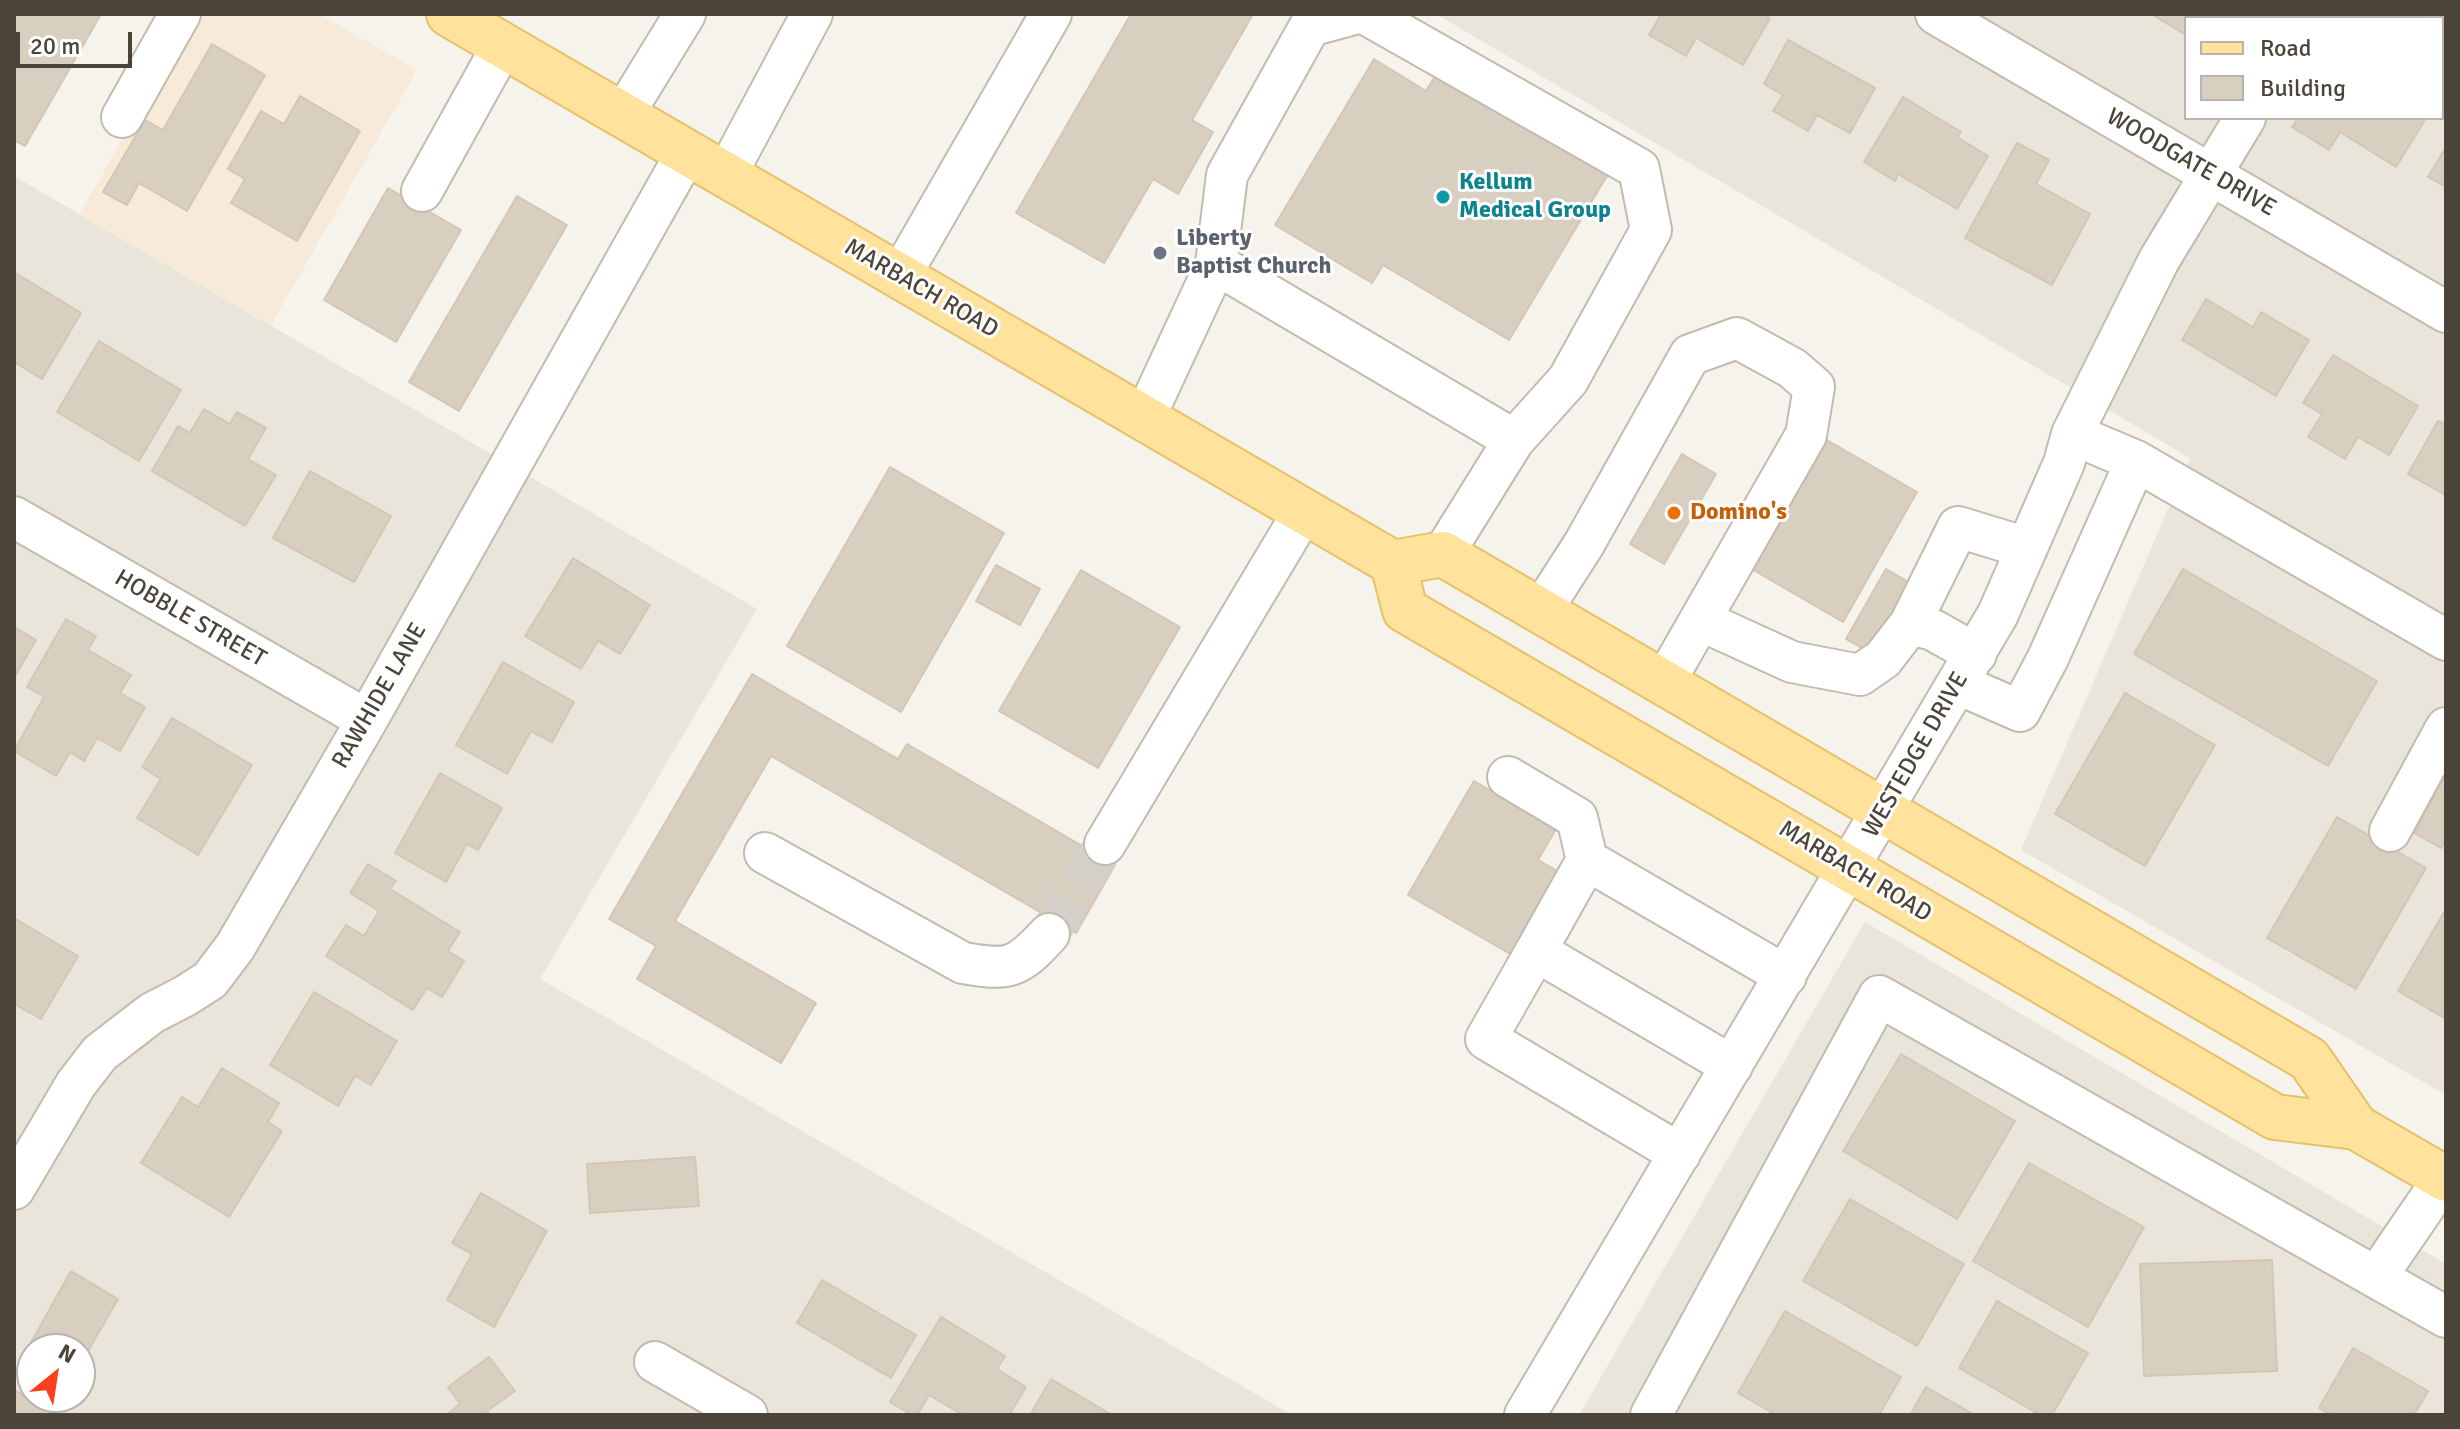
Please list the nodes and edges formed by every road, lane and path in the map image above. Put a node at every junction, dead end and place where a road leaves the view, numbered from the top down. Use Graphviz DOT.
graph roads {
  1 [pos="180,14"];
  2 [pos="449,14"];
  3 [pos="685,14"];
  4 [pos="812,14"];
  5 [pos="1051,14"];
  6 [pos="1354,14"];
  7 [pos="1366,14"];
  8 [pos="1936,14"];
  9 [pos="503,45"];
  10 [pos="623,115"];
  11 [pos="122,117"];
  12 [pos="2244,120"];
  13 [pos="687,152"];
  14 [pos="726,175"];
  15 [pos="2212,175"];
  16 [pos="422,191"];
  17 [pos="1216,264"];
  18 [pos="900,276"];
  19 [pos="2446,312"];
  20 [pos="1144,419"];
  21 [pos="2072,434"];
  22 [pos="1514,440"];
  23 [pos="2136,461"];
  24 [pos="1304,511"];
  25 [pos="14,517"];
  26 [pos="2027,548"];
  27 [pos="1443,554"];
  28 [pos="1393,563"];
  29 [pos="1541,611"];
  30 [pos="1700,620"];
  31 [pos="1910,624"];
  32 [pos="2446,640"];
  33 [pos="1967,669"];
  34 [pos="1664,683"];
  35 [pos="367,720"];
  36 [pos="2446,728"];
  37 [pos="1508,777"];
  38 [pos="1884,811"];
  39 [pos="2390,831"];
  40 [pos="1105,844"];
  41 [pos="765,853"];
  42 [pos="1587,860"];
  43 [pos="1849,869"];
  44 [pos="1049,934"];
  45 [pos="1536,951"];
  46 [pos="1786,976"];
  47 [pos="1732,1066"];
  48 [pos="2356,1127"];
  49 [pos="25,1145"];
  50 [pos="1680,1154"];
  51 [pos="2445,1178"];
  52 [pos="14,1189"];
  53 [pos="2377,1276"];
  54 [pos="2446,1317"];
  55 [pos="655,1362"];
  56 [pos="747,1415"];
  57 [pos="1525,1415"];
  58 [pos="1651,1415"];
  1 -- 11 [label="street"];
  2 -- 9 [label="main road, MARBACH ROAD"];
  3 -- 10 [label="street"];
  4 -- 14 [label="street"];
  5 -- 18 [label="street"];
  6 -- 17 [label="street"];
  7 -- 22 [label="street"];
  8 -- 15 [label="street, WOODGATE DRIVE"];
  9 -- 10 [label="main road, MARBACH ROAD"];
  9 -- 16 [label="street"];
  10 -- 13 [label="main road, MARBACH ROAD"];
  12 -- 15 [label="street, WESTEDGE DRIVE"];
  13 -- 14 [label="main road, MARBACH ROAD"];
  13 -- 35 [label="street, RAWHIDE LANE"];
  14 -- 18 [label="main road, MARBACH ROAD"];
  15 -- 19 [label="street, WOODGATE DRIVE"];
  15 -- 21 [label="street, WESTEDGE DRIVE"];
  17 -- 20 [label="street"];
  17 -- 22 [label="street"];
  18 -- 20 [label="main road, MARBACH ROAD"];
  20 -- 24 [label="main road, MARBACH ROAD"];
  21 -- 23 [label="street"];
  21 -- 26 [label="street, WESTEDGE DRIVE"];
  22 -- 27 [label="street"];
  23 -- 32 [label="street"];
  23 -- 33 [label="street"];
  24 -- 28 [label="main road, MARBACH ROAD"];
  24 -- 40 [label="street"];
  25 -- 35 [label="street, HOBBLE STREET"];
  26 -- 31 [label="street"];
  26 -- 33 [label="street, WESTEDGE DRIVE"];
  27 -- 28 [label="main road"];
  27 -- 29 [label="main road, MARBACH ROAD"];
  28 -- 43 [label="main road, MARBACH ROAD"];
  29 -- 30 [label="street"];
  29 -- 34 [label="main road, MARBACH ROAD"];
  30 -- 31 [label="street"];
  30 -- 34 [label="street"];
  31 -- 33 [label="street"];
  33 -- 38 [label="street, WESTEDGE DRIVE"];
  34 -- 38 [label="main road, MARBACH ROAD"];
  35 -- 49 [label="street, RAWHIDE LANE"];
  36 -- 39 [label="street"];
  37 -- 42 [label="street"];
  38 -- 43 [label="street, WESTEDGE DRIVE"];
  38 -- 48 [label="main road, MARBACH ROAD"];
  41 -- 44 [label="street"];
  42 -- 45 [label="street"];
  42 -- 46 [label="street"];
  43 -- 46 [label="street, WESTEDGE DRIVE"];
  43 -- 48 [label="main road, MARBACH ROAD"];
  45 -- 47 [label="street"];
  45 -- 50 [label="street"];
  46 -- 47 [label="street, WESTEDGE DRIVE"];
  47 -- 50 [label="street, WESTEDGE DRIVE"];
  48 -- 51 [label="main road, MARBACH ROAD"];
  49 -- 52 [label="street, RAWHIDE LANE"];
  50 -- 57 [label="street, WESTEDGE DRIVE"];
  51 -- 53 [label="street"];
  53 -- 54 [label="street"];
  53 -- 58 [label="street"];
  55 -- 56 [label="street"];
}
